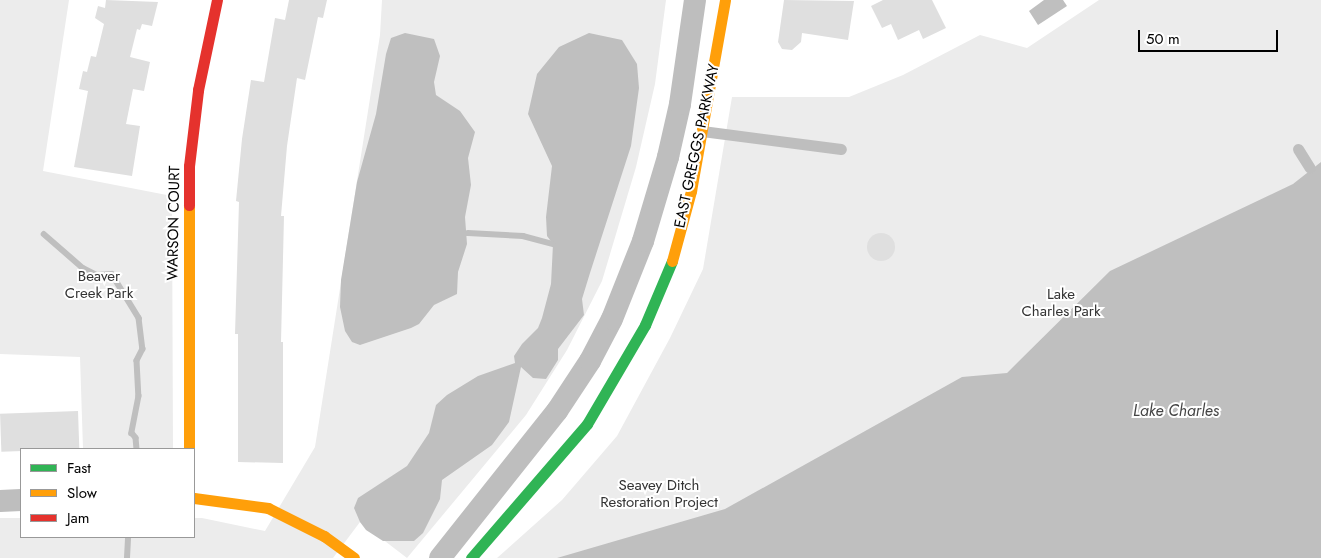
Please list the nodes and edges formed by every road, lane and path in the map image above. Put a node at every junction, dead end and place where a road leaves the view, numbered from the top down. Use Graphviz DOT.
graph roads {
  1 [pos="217,0"];
  2 [pos="695,0"];
  3 [pos="725,0"];
  4 [pos="702,132"];
  5 [pos="841,149"];
  6 [pos="1298,149"];
  7 [pos="1310,168"];
  8 [pos="189,448"];
  9 [pos="195,498"];
  10 [pos="0,500"];
  11 [pos="20,500"];
  12 [pos="354,558"];
  13 [pos="440,558"];
  14 [pos="471,558"];
  1 -- 8 [label="street, WARSON COURT"];
  2 -- 13 [label="street, EAST GREGGS PARKWAY"];
  3 -- 4 [label="street, EAST GREGGS PARKWAY"];
  4 -- 5 [label="lane"];
  4 -- 14 [label="street, EAST GREGGS PARKWAY"];
  6 -- 7 [label="lane"];
  9 -- 12 [label="street"];
  10 -- 11 [label="street"];
}
